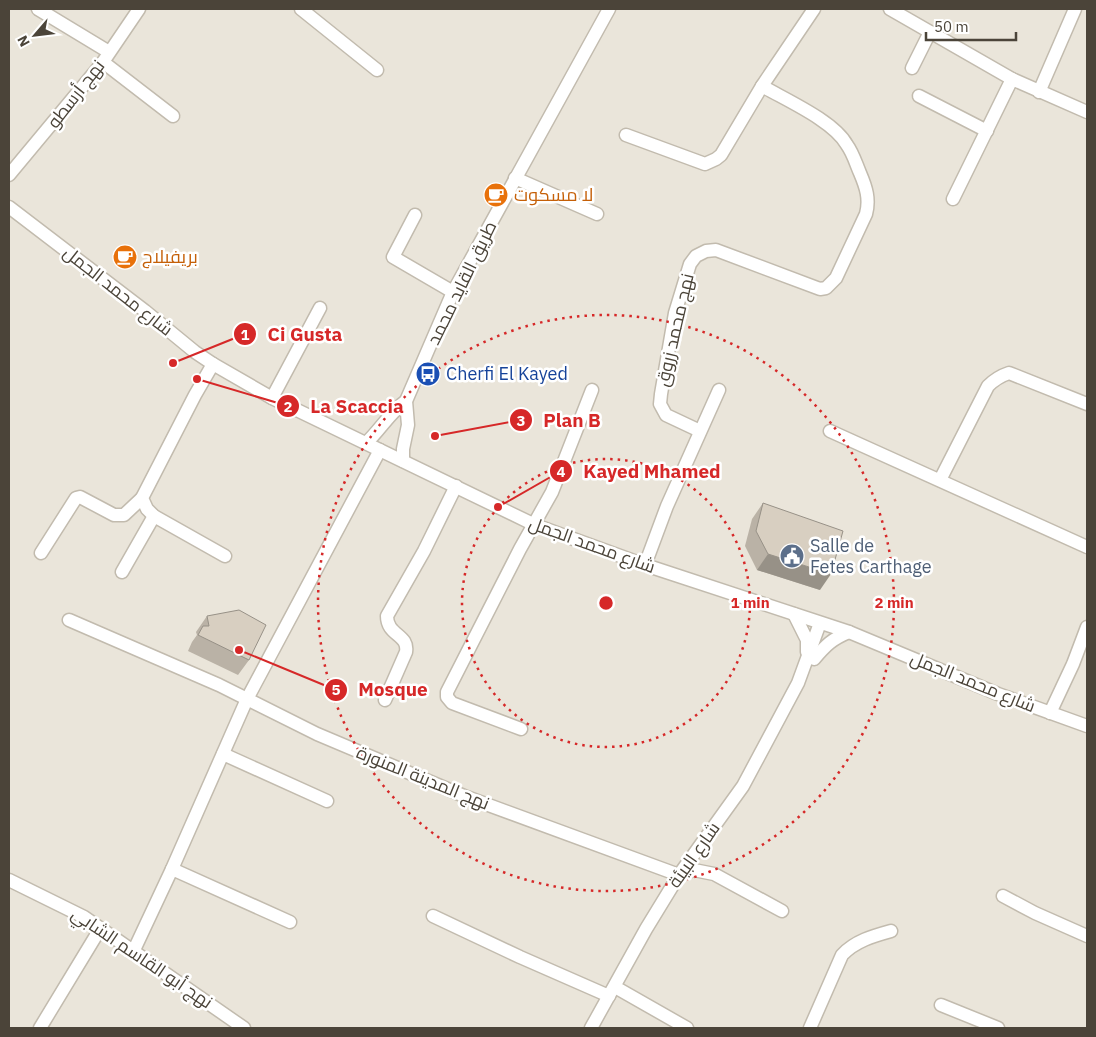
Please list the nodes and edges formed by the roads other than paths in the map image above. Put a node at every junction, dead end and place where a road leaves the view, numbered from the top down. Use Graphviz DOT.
graph roads {
  1 [pos="38,9"];
  2 [pos="139,9"];
  3 [pos="302,9"];
  4 [pos="609,9"];
  5 [pos="814,9"];
  6 [pos="890,9"];
  7 [pos="1075,9"];
  8 [pos="930,32"];
  9 [pos="106,57"];
  10 [pos="912,68"];
  11 [pos="378,70"];
  12 [pos="1012,79"];
  13 [pos="762,86"];
  14 [pos="1039,92"];
  15 [pos="919,96"];
  16 [pos="1087,112"];
  17 [pos="173,116"];
  18 [pos="987,130"];
  19 [pos="626,135"];
  20 [pos="9,175"];
  21 [pos="515,178"];
  22 [pos="953,199"];
  23 [pos="9,207"];
  24 [pos="597,214"];
  25 [pos="415,215"];
  26 [pos="453,292"];
  27 [pos="320,308"];
  28 [pos="213,364"];
  29 [pos="592,390"];
  30 [pos="719,390"];
  31 [pos="272,398"];
  32 [pos="406,401"];
  33 [pos="1087,404"];
  34 [pos="700,431"];
  35 [pos="830,431"];
  36 [pos="366,443"];
  37 [pos="380,450"];
  38 [pos="403,461"];
  39 [pos="940,480"];
  40 [pos="456,486"];
  41 [pos="142,498"];
  42 [pos="154,516"];
  43 [pos="535,525"];
  44 [pos="1087,547"];
  45 [pos="42,553"];
  46 [pos="225,556"];
  47 [pos="645,566"];
  48 [pos="122,572"];
  49 [pos="794,614"];
  50 [pos="70,620"];
  51 [pos="825,624"];
  52 [pos="1087,627"];
  53 [pos="849,632"];
  54 [pos="811,659"];
  55 [pos="247,699"];
  56 [pos="385,700"];
  57 [pos="1050,713"];
  58 [pos="1087,726"];
  59 [pos="521,729"];
  60 [pos="222,754"];
  61 [pos="327,801"];
  62 [pos="172,869"];
  63 [pos="679,875"];
  64 [pos="9,880"];
  65 [pos="1003,896"];
  66 [pos="782,911"];
  67 [pos="433,916"];
  68 [pos="290,922"];
  69 [pos="100,929"];
  70 [pos="892,931"];
  71 [pos="1087,936"];
  72 [pos="134,950"];
  73 [pos="612,992"];
  74 [pos="941,1005"];
  75 [pos="40,1028"];
  76 [pos="244,1028"];
  77 [pos="591,1028"];
  78 [pos="687,1028"];
  79 [pos="810,1028"];
  80 [pos="998,1028"];
  1 -- 9 [label="street"];
  2 -- 9 [label="street, نهج أرسطو"];
  3 -- 11 [label="street"];
  4 -- 21 [label="street, طريق القايد محمد"];
  5 -- 13 [label="street"];
  6 -- 8 [label="street"];
  7 -- 14 [label="street"];
  8 -- 10 [label="street"];
  8 -- 12 [label="street"];
  9 -- 17 [label="street"];
  9 -- 20 [label="street, نهج أرسطو"];
  12 -- 14 [label="street"];
  12 -- 18 [label="street"];
  13 -- 19 [label="street"];
  13 -- 34 [label="street, نهج محمد زروق"];
  14 -- 16 [label="street"];
  15 -- 18 [label="street"];
  18 -- 22 [label="street"];
  21 -- 24 [label="street"];
  21 -- 26 [label="street, طريق القايد محمد"];
  23 -- 28 [label="street, شارع محمد الجمل"];
  25 -- 26 [label="street"];
  26 -- 32 [label="street, طريق القايد محمد"];
  27 -- 31 [label="street"];
  28 -- 31 [label="street, شارع محمد الجمل"];
  28 -- 41 [label="street"];
  29 -- 43 [label="street"];
  30 -- 34 [label="street"];
  31 -- 36 [label="street, شارع محمد الجمل"];
  32 -- 36 [label="street, طريق القايد محمد"];
  32 -- 38 [label="street, طريق القايد محمد"];
  33 -- 39 [label="street"];
  34 -- 47 [label="street"];
  35 -- 39 [label="street"];
  36 -- 37 [label="street, شارع محمد الجمل"];
  37 -- 38 [label="street, شارع محمد الجمل"];
  37 -- 55 [label="street"];
  38 -- 40 [label="street, شارع محمد الجمل"];
  39 -- 44 [label="street"];
  40 -- 43 [label="street, شارع محمد الجمل"];
  40 -- 56 [label="street"];
  41 -- 42 [label="street"];
  41 -- 45 [label="street"];
  42 -- 46 [label="street"];
  42 -- 48 [label="street"];
  43 -- 47 [label="street, شارع محمد الجمل"];
  43 -- 59 [label="street"];
  47 -- 49 [label="street, شارع محمد الجمل"];
  49 -- 51 [label="street, شارع محمد الجمل"];
  49 -- 54 [label="street"];
  50 -- 55 [label="street, نهج المدينة المنورة"];
  51 -- 53 [label="street, شارع محمد الجمل"];
  51 -- 54 [label="street, شارع البيئة"];
  52 -- 57 [label="street"];
  53 -- 54 [label="street"];
  53 -- 57 [label="street, شارع محمد الجمل"];
  54 -- 63 [label="street, شارع البيئة"];
  55 -- 60 [label="street"];
  55 -- 63 [label="street, نهج المدينة المنورة"];
  57 -- 58 [label="street, شارع محمد الجمل"];
  60 -- 61 [label="street"];
  60 -- 62 [label="street"];
  62 -- 68 [label="street"];
  62 -- 72 [label="street"];
  63 -- 66 [label="street, نهج المدينة المنورة"];
  63 -- 73 [label="street, شارع البيئة"];
  64 -- 69 [label="street, نهج أبو القاسم الشابي"];
  65 -- 71 [label="street"];
  67 -- 73 [label="street"];
  69 -- 72 [label="street, نهج أبو القاسم الشابي"];
  69 -- 75 [label="street"];
  70 -- 79 [label="street"];
  72 -- 76 [label="street, نهج أبو القاسم الشابي"];
  73 -- 77 [label="street, شارع البيئة"];
  73 -- 78 [label="street"];
  74 -- 80 [label="street"];
}
